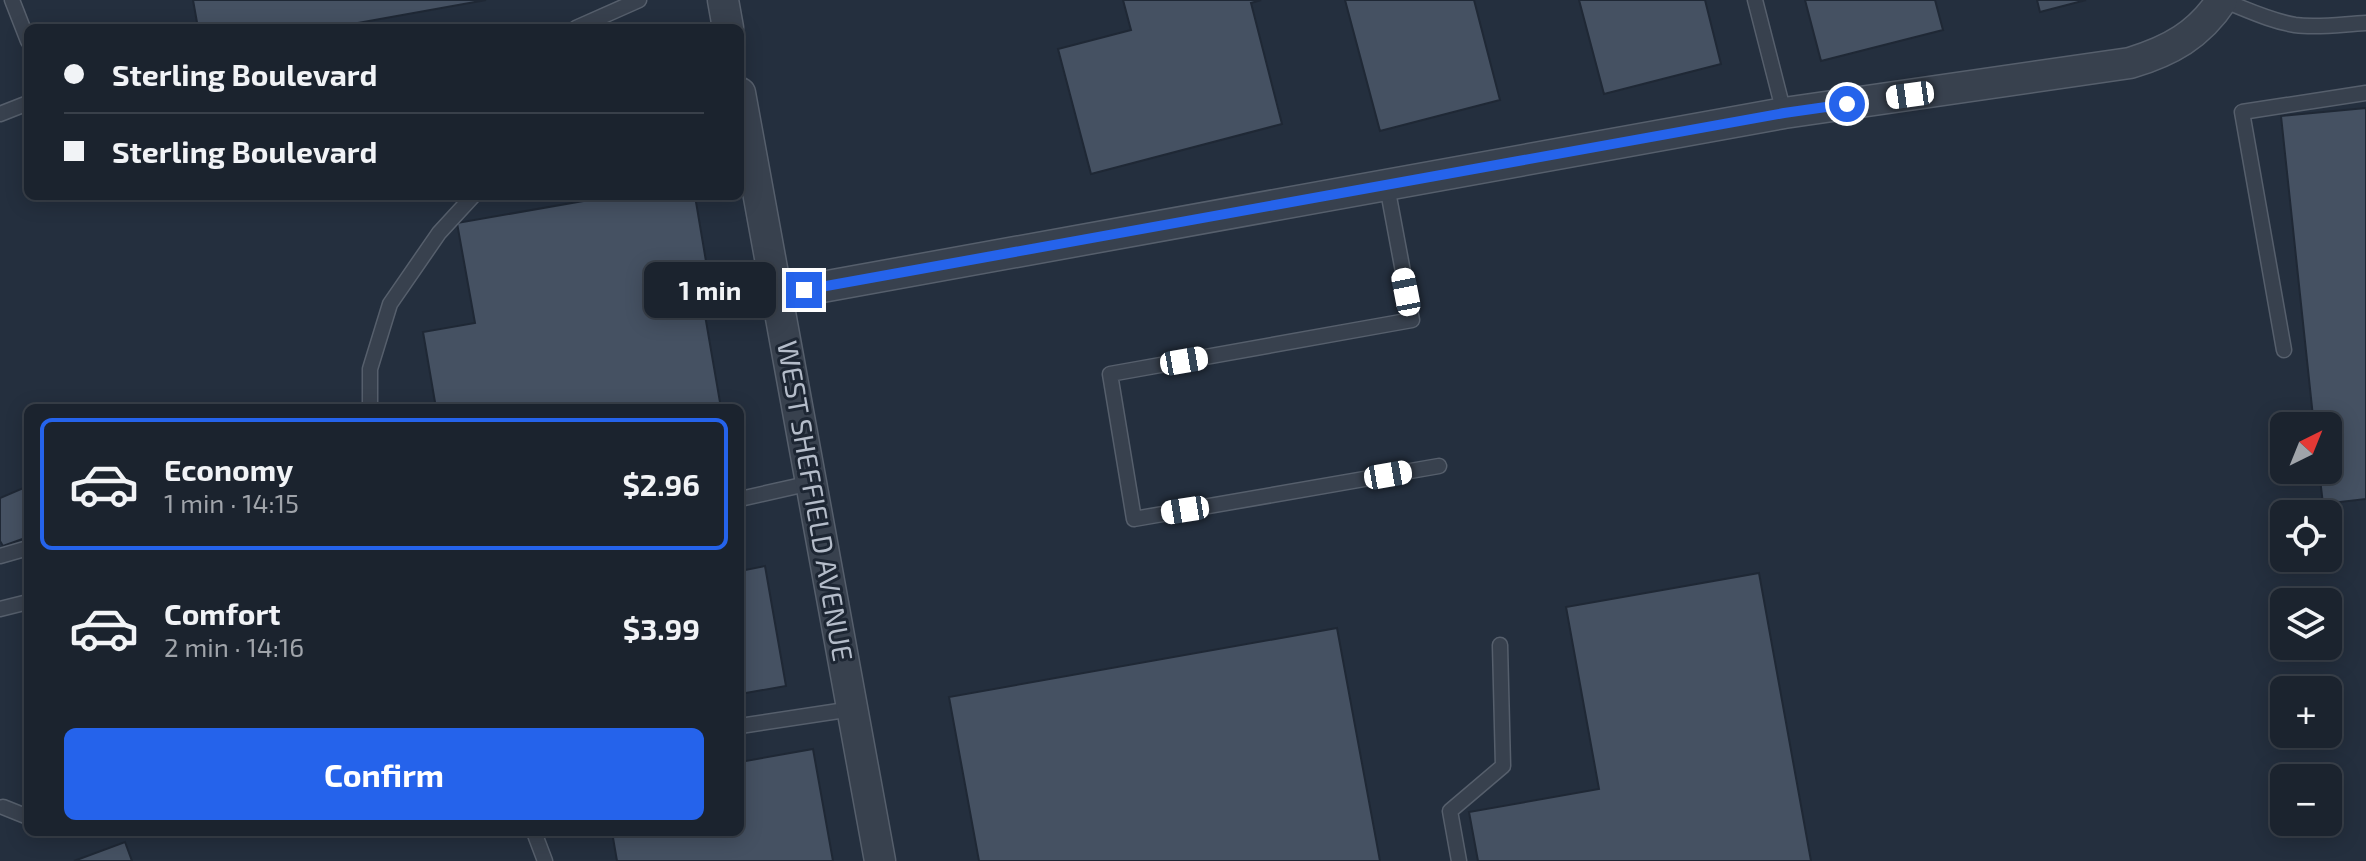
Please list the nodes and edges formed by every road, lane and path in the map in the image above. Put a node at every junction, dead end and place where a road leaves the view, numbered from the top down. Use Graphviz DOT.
graph roads {
  1 [pos="12,0"];
  2 [pos="639,0"];
  3 [pos="723,0"];
  4 [pos="1755,0"];
  5 [pos="2222,0"];
  6 [pos="2366,23"];
  7 [pos="585,24"];
  8 [pos="727,24"];
  9 [pos="24,31"];
  10 [pos="2366,93"];
  11 [pos="24,105"];
  12 [pos="1784,113"];
  13 [pos="0,114"];
  14 [pos="744,114"];
  15 [pos="1387,186"];
  16 [pos="469,200"];
  17 [pos="778,295"];
  18 [pos="2284,350"];
  19 [pos="370,404"];
  20 [pos="1439,466"];
  21 [pos="811,483"];
  22 [pos="744,498"];
  23 [pos="24,549"];
  24 [pos="0,556"];
  25 [pos="24,603"];
  26 [pos="0,609"];
  27 [pos="1500,645"];
  28 [pos="852,709"];
  29 [pos="744,725"];
  30 [pos="1,808"];
  31 [pos="24,816"];
  32 [pos="536,836"];
  33 [pos="545,861"];
  34 [pos="880,861"];
  35 [pos="1459,861"];
  1 -- 9 [label="lane"];
  2 -- 7 [label="lane"];
  3 -- 8 [label="street"];
  4 -- 12 [label="lane"];
  5 -- 6 [label="lane"];
  5 -- 12 [label="street"];
  10 -- 18 [label="lane"];
  11 -- 13 [label="lane"];
  12 -- 15 [label="street"];
  14 -- 17 [label="street, WEST SHEFFIELD AVENUE"];
  15 -- 17 [label="street"];
  15 -- 20 [label="lane"];
  16 -- 19 [label="lane"];
  17 -- 21 [label="street, WEST SHEFFIELD AVENUE"];
  21 -- 22 [label="lane"];
  21 -- 28 [label="street, WEST SHEFFIELD AVENUE"];
  23 -- 24 [label="lane"];
  25 -- 26 [label="lane"];
  27 -- 35 [label="lane"];
  28 -- 29 [label="lane"];
  28 -- 34 [label="street, WEST SHEFFIELD AVENUE"];
  30 -- 31 [label="lane"];
  32 -- 33 [label="lane"];
}
